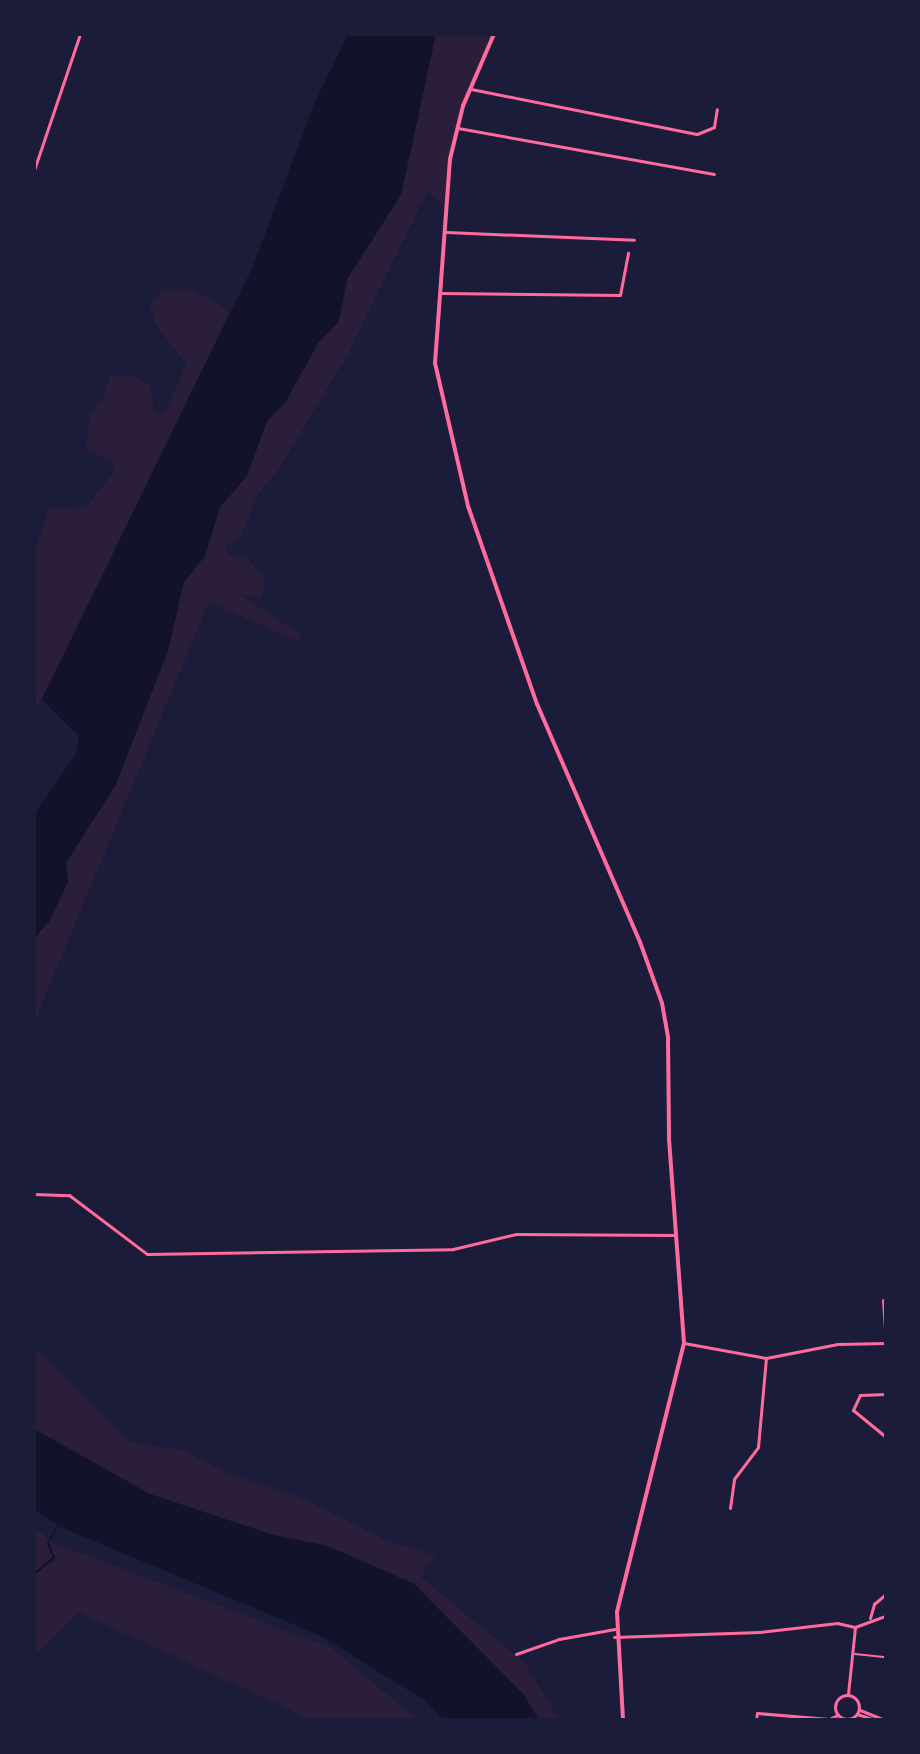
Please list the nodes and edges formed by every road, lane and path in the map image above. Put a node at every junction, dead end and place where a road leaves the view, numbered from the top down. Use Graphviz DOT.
graph roads {
  1 [pos="80,34"];
  2 [pos="494,34"];
  3 [pos="471,89"];
  4 [pos="717,109"];
  5 [pos="457,128"];
  6 [pos="34,170"];
  7 [pos="714,174"];
  8 [pos="444,232"];
  9 [pos="634,240"];
  10 [pos="628,253"];
  11 [pos="439,293"];
  12 [pos="34,1194"];
  13 [pos="677,1235"];
  14 [pos="883,1300"];
  15 [pos="886,1320"];
  16 [pos="684,1343"];
  17 [pos="886,1343"];
  18 [pos="766,1358"];
  19 [pos="886,1394"];
  20 [pos="886,1437"];
  21 [pos="730,1508"];
  22 [pos="886,1594"];
  23 [pos="886,1615"];
  24 [pos="870,1618"];
  25 [pos="855,1627"];
  26 [pos="615,1629"];
  27 [pos="614,1637"];
  28 [pos="516,1654"];
  29 [pos="851,1654"];
  30 [pos="886,1657"];
  31 [pos="848,1695"];
  32 [pos="858,1712"];
  33 [pos="840,1717"];
  34 [pos="623,1720"];
  35 [pos="756,1720"];
  36 [pos="876,1720"];
  37 [pos="885,1720"];
  1 -- 6 [label="street"];
  2 -- 3 [label="street"];
  3 -- 4 [label="street"];
  3 -- 5 [label="street"];
  5 -- 7 [label="street"];
  5 -- 8 [label="street"];
  8 -- 9 [label="street"];
  8 -- 11 [label="street"];
  10 -- 11 [label="street"];
  11 -- 13 [label="street"];
  12 -- 13 [label="street"];
  13 -- 16 [label="street"];
  14 -- 15 [label="street"];
  15 -- 17 [label="street"];
  16 -- 18 [label="street"];
  16 -- 26 [label="street"];
  17 -- 18 [label="street"];
  18 -- 21 [label="street"];
  19 -- 20 [label="street"];
  22 -- 23 [label="street"];
  22 -- 24 [label="street"];
  23 -- 24 [label="street"];
  24 -- 25 [label="street"];
  25 -- 27 [label="street"];
  25 -- 29 [label="street"];
  26 -- 27 [label="street"];
  26 -- 28 [label="street"];
  27 -- 34 [label="street"];
  29 -- 30 [label="path"];
  29 -- 31 [label="street"];
  31 -- 32 [label="street"];
  31 -- 33 [label="street"];
  32 -- 33 [label="street"];
  32 -- 36 [label="street"];
  32 -- 37 [label="street"];
  33 -- 35 [label="street"];
}
